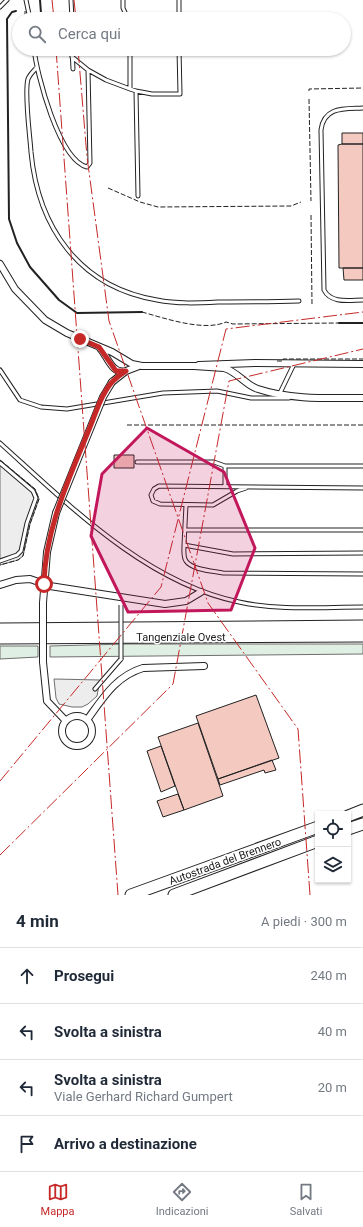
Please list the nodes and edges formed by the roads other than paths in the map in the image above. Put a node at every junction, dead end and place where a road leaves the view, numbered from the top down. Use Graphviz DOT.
graph roads {
  1 [pos="7,0"];
  2 [pos="26,0"];
  3 [pos="72,0"];
  4 [pos="123,0"];
  5 [pos="179,0"];
  6 [pos="0,7"];
  7 [pos="29,12"];
  8 [pos="72,12"];
  9 [pos="125,12"];
  10 [pos="179,12"];
  11 [pos="35,56"];
  12 [pos="130,56"];
  13 [pos="179,56"];
  14 [pos="72,57"];
  15 [pos="37,67"];
  16 [pos="72,69"];
  17 [pos="88,70"];
  18 [pos="130,89"];
  19 [pos="136,91"];
  20 [pos="363,108"];
  21 [pos="138,196"];
  22 [pos="0,264"];
  23 [pos="363,300"];
  24 [pos="299,302"];
  25 [pos="99,347"];
  26 [pos="294,364"];
  27 [pos="363,364"];
  28 [pos="142,366"];
  29 [pos="194,366"];
  30 [pos="0,370"];
  31 [pos="126,371"];
  32 [pos="279,396"];
  33 [pos="363,398"];
  34 [pos="0,443"];
  35 [pos="137,462"];
  36 [pos="0,463"];
  37 [pos="225,466"];
  38 [pos="363,466"];
  39 [pos="225,486"];
  40 [pos="246,488"];
  41 [pos="363,488"];
  42 [pos="186,505"];
  43 [pos="185,530"];
  44 [pos="363,530"];
  45 [pos="184,545"];
  46 [pos="363,553"];
  47 [pos="0,561"];
  48 [pos="363,574"];
  49 [pos="44,584"];
  50 [pos="0,586"];
  51 [pos="201,592"];
  52 [pos="122,597"];
  53 [pos="363,607"];
  54 [pos="363,626"];
  55 [pos="0,628"];
  56 [pos="363,636"];
  57 [pos="0,638"];
  58 [pos="204,666"];
  59 [pos="95,689"];
  60 [pos="87,720"];
  61 [pos="66,721"];
  62 [pos="363,810"];
  63 [pos="351,815"];
  64 [pos="363,824"];
  65 [pos="315,828"];
  66 [pos="351,828"];
  67 [pos="315,842"];
  68 [pos="131,895"];
  69 [pos="174,895"];
  1 -- 6 [label="lane"];
  2 -- 7 [label="lane"];
  3 -- 8 [label="lane"];
  4 -- 9 [label="lane"];
  5 -- 10 [label="lane"];
  11 -- 15 [label="lane"];
  12 -- 18 [label="lane"];
  13 -- 19 [label="lane"];
  14 -- 16 [label="lane"];
  14 -- 17 [label="lane"];
  15 -- 17 [label="lane"];
  15 -- 24 [label="lane"];
  17 -- 18 [label="lane"];
  18 -- 19 [label="lane"];
  19 -- 21 [label="lane"];
  20 -- 23 [label="lane"];
  22 -- 25 [label="street"];
  25 -- 28 [label="street"];
  25 -- 31 [label="street"];
  26 -- 27 [label="street"];
  26 -- 29 [label="street"];
  26 -- 32 [label="lane"];
  28 -- 29 [label="street"];
  28 -- 31 [label="street"];
  29 -- 32 [label="street"];
  30 -- 32 [label="lane"];
  31 -- 49 [label="street, bridge"];
  32 -- 33 [label="street"];
  34 -- 51 [label="lane"];
  35 -- 37 [label="lane"];
  36 -- 47 [label="lane"];
  37 -- 38 [label="lane"];
  37 -- 39 [label="lane"];
  39 -- 40 [label="lane"];
  39 -- 42 [label="lane"];
  40 -- 41 [label="lane"];
  40 -- 42 [label="lane"];
  42 -- 43 [label="lane"];
  43 -- 44 [label="lane"];
  43 -- 45 [label="lane"];
  45 -- 46 [label="lane"];
  45 -- 48 [label="lane"];
  49 -- 50 [label="street"];
  49 -- 52 [label="street"];
  49 -- 61 [label="street, bridge"];
  51 -- 52 [label="street"];
  51 -- 53 [label="lane"];
  52 -- 59 [label="lane, bridge"];
  54 -- 55 [label="highway, Tangenziale Ovest"];
  56 -- 57 [label="highway, Tangenziale Ovest"];
  58 -- 60 [label="street"];
  60 -- 61 [label="street"];
  60 -- 61 [label="street"];
  62 -- 63 [label="highway"];
  64 -- 66 [label="highway"];
  65 -- 68 [label="highway, Autostrada del Brennero"];
  67 -- 69 [label="highway, Autostrada del Brennero"];
}
